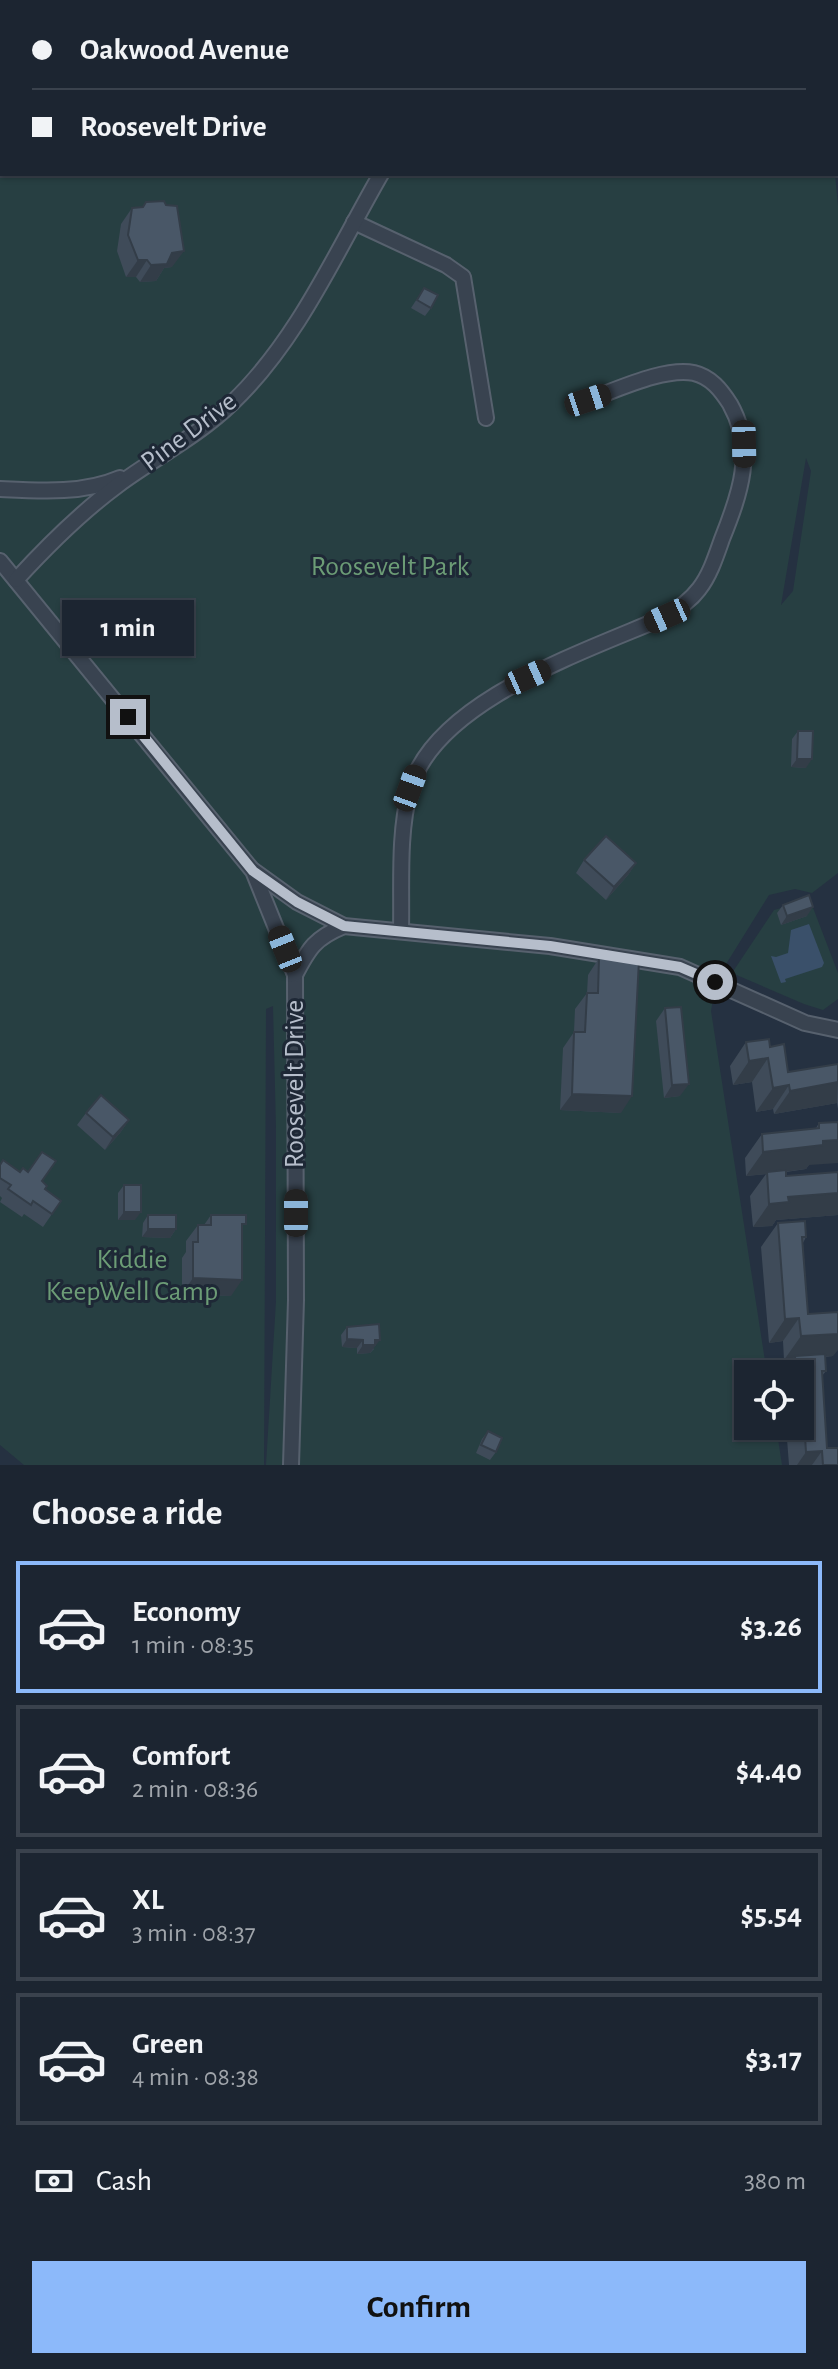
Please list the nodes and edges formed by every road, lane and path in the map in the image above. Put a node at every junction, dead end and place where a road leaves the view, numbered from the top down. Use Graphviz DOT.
graph roads {
  1 [pos="380,176"];
  2 [pos="354,222"];
  3 [pos="588,400"];
  4 [pos="486,418"];
  5 [pos="139,471"];
  6 [pos="0,489"];
  7 [pos="0,561"];
  8 [pos="16,580"];
  9 [pos="253,871"];
  10 [pos="344,926"];
  11 [pos="401,931"];
  12 [pos="295,975"];
  13 [pos="838,1030"];
  14 [pos="291,1465"];
  1 -- 2 [label="street, Pine Drive"];
  2 -- 4 [label="street"];
  2 -- 5 [label="street, Pine Drive"];
  3 -- 11 [label="street"];
  5 -- 6 [label="street"];
  5 -- 8 [label="street, Pine Drive"];
  7 -- 8 [label="street, Roosevelt Drive"];
  8 -- 9 [label="street, Roosevelt Drive"];
  9 -- 10 [label="street"];
  9 -- 12 [label="street, Roosevelt Drive"];
  10 -- 11 [label="street"];
  10 -- 12 [label="street"];
  11 -- 13 [label="street"];
  12 -- 14 [label="street, Roosevelt Drive"];
}
